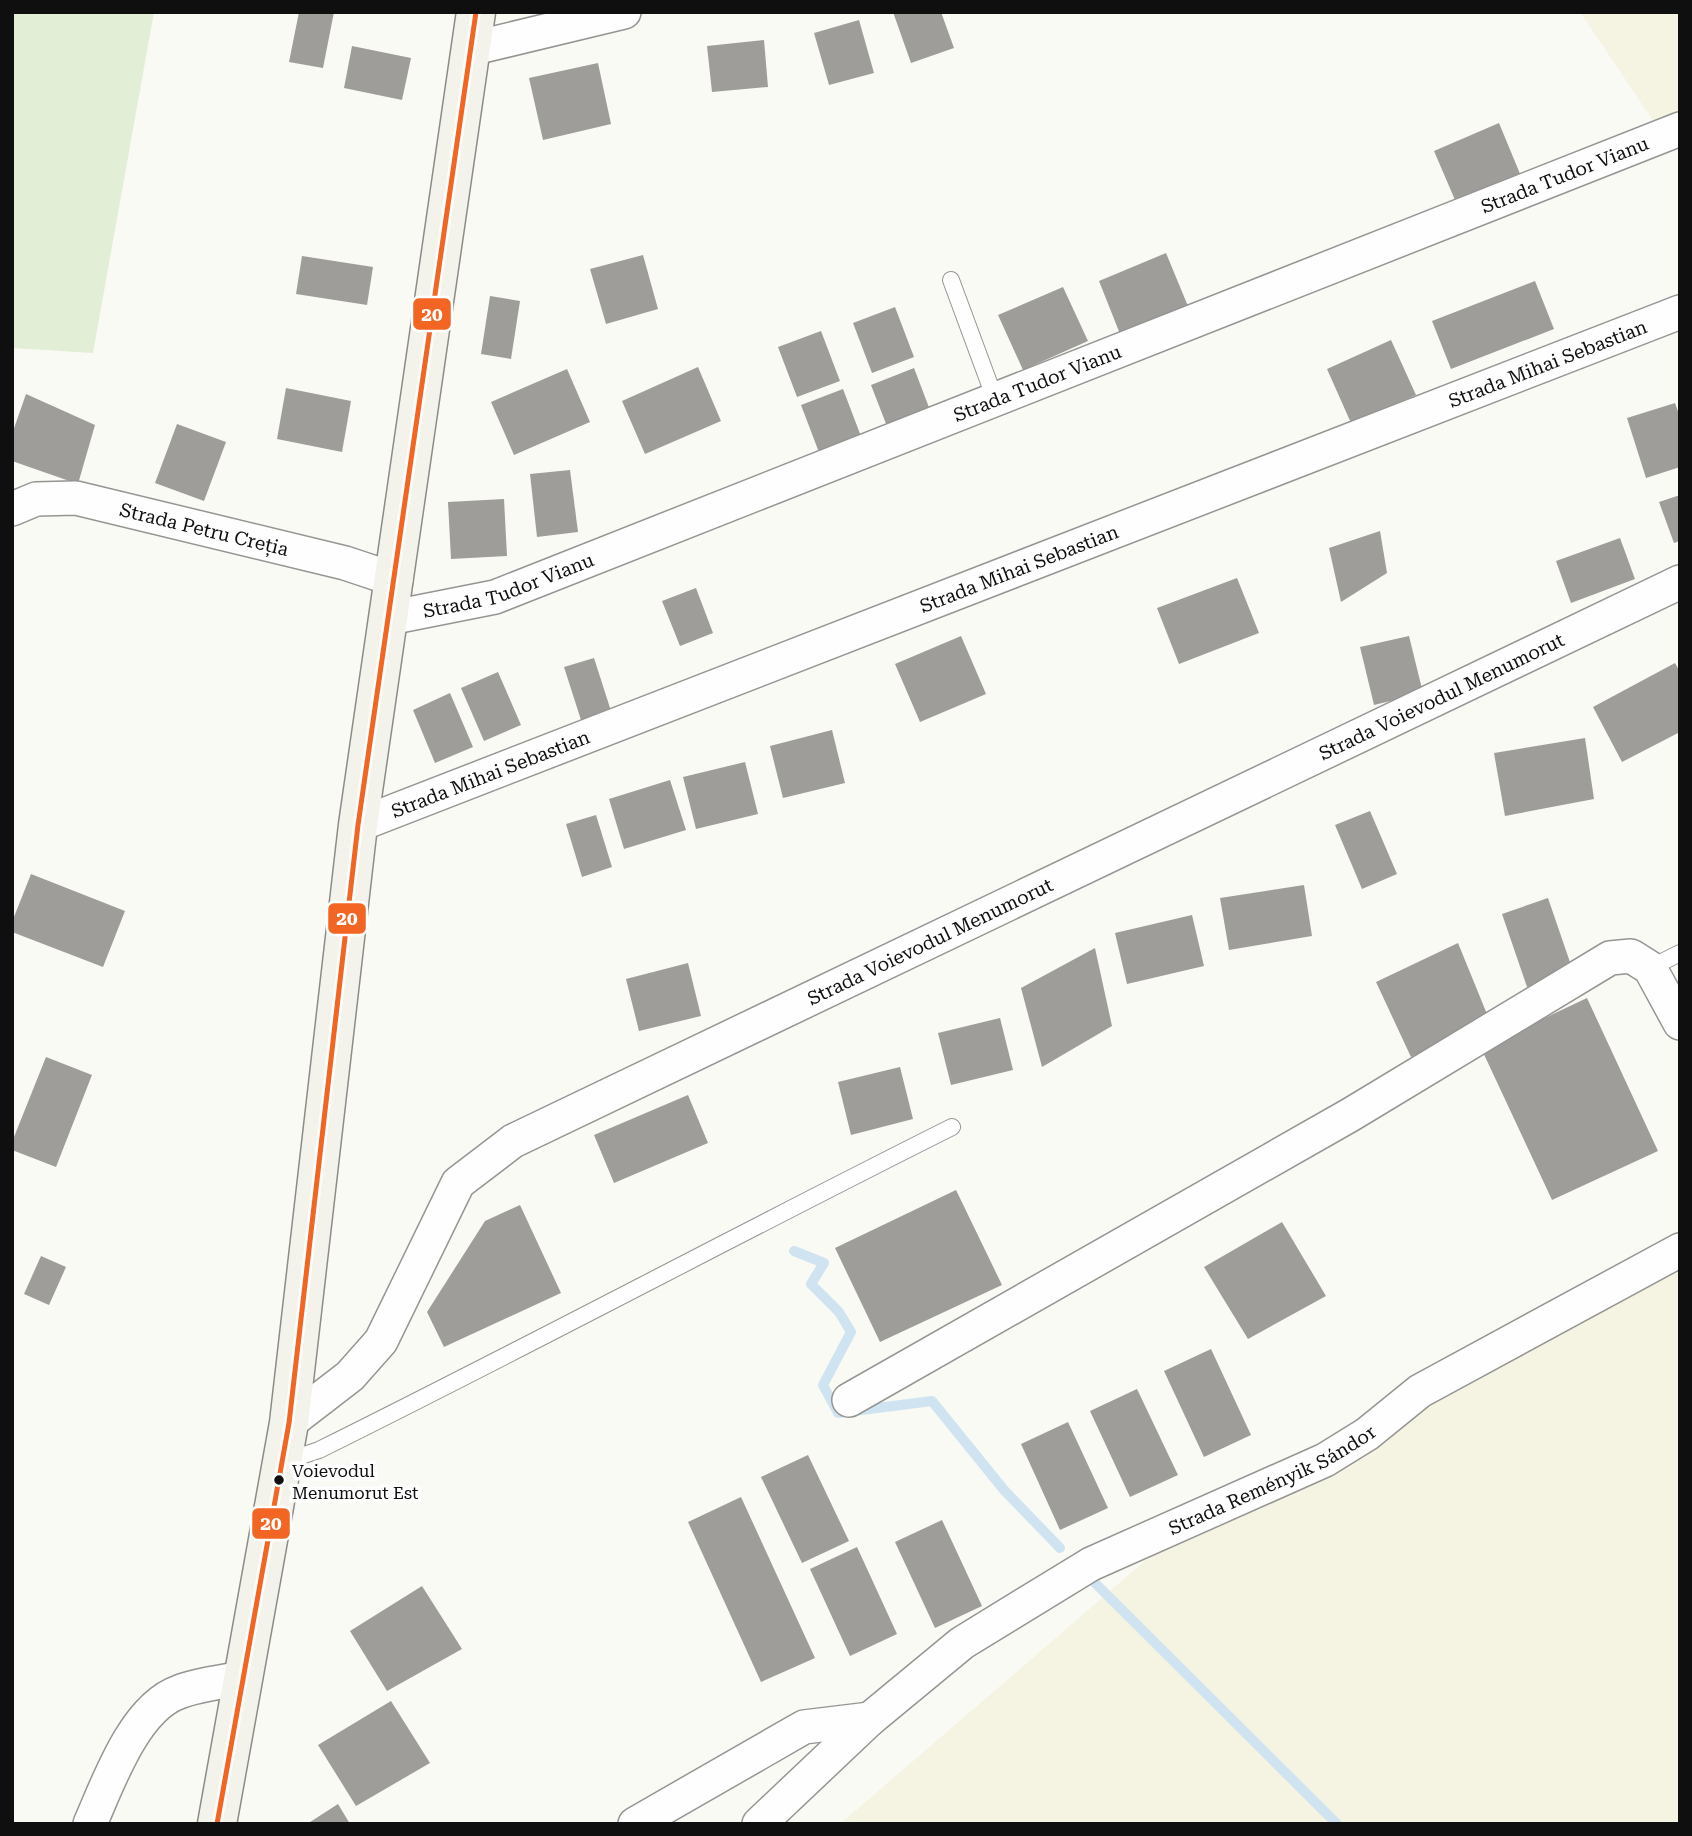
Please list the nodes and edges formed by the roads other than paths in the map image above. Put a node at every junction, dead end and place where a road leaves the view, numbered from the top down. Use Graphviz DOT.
graph roads {
  1 [pos="476,12"];
  2 [pos="624,12"];
  3 [pos="470,49"];
  4 [pos="1680,129"];
  5 [pos="951,280"];
  6 [pos="1680,312"];
  7 [pos="995,399"];
  8 [pos="12,509"];
  9 [pos="396,580"];
  10 [pos="1680,582"];
  11 [pos="389,618"];
  12 [pos="358,825"];
  13 [pos="1680,953"];
  14 [pos="1650,968"];
  15 [pos="1680,1023"];
  16 [pos="952,1127"];
  17 [pos="1680,1250"];
  18 [pos="849,1400"];
  19 [pos="287,1437"];
  20 [pos="243,1678"];
  21 [pos="870,1719"];
  22 [pos="90,1824"];
  23 [pos="217,1824"];
  24 [pos="635,1824"];
  25 [pos="760,1824"];
  1 -- 3 [label="main road"];
  2 -- 3 [label="street"];
  3 -- 9 [label="main road"];
  4 -- 7 [label="street, Strada Tudor Vianu"];
  5 -- 7 [label="lane"];
  6 -- 12 [label="street, Strada Mihai Sebastian"];
  7 -- 11 [label="street, Strada Tudor Vianu"];
  8 -- 9 [label="street, Strada Petru Creția"];
  9 -- 11 [label="main road"];
  10 -- 19 [label="street, Strada Voievodul Menumorut"];
  11 -- 12 [label="main road"];
  12 -- 19 [label="main road"];
  13 -- 14 [label="lane"];
  14 -- 15 [label="street"];
  14 -- 18 [label="street"];
  16 -- 19 [label="lane"];
  17 -- 21 [label="street, Strada Reményik Sándor"];
  19 -- 20 [label="main road"];
  20 -- 22 [label="street"];
  20 -- 23 [label="main road"];
  21 -- 24 [label="street"];
  21 -- 25 [label="street, Strada Reményik Sándor"];
}
